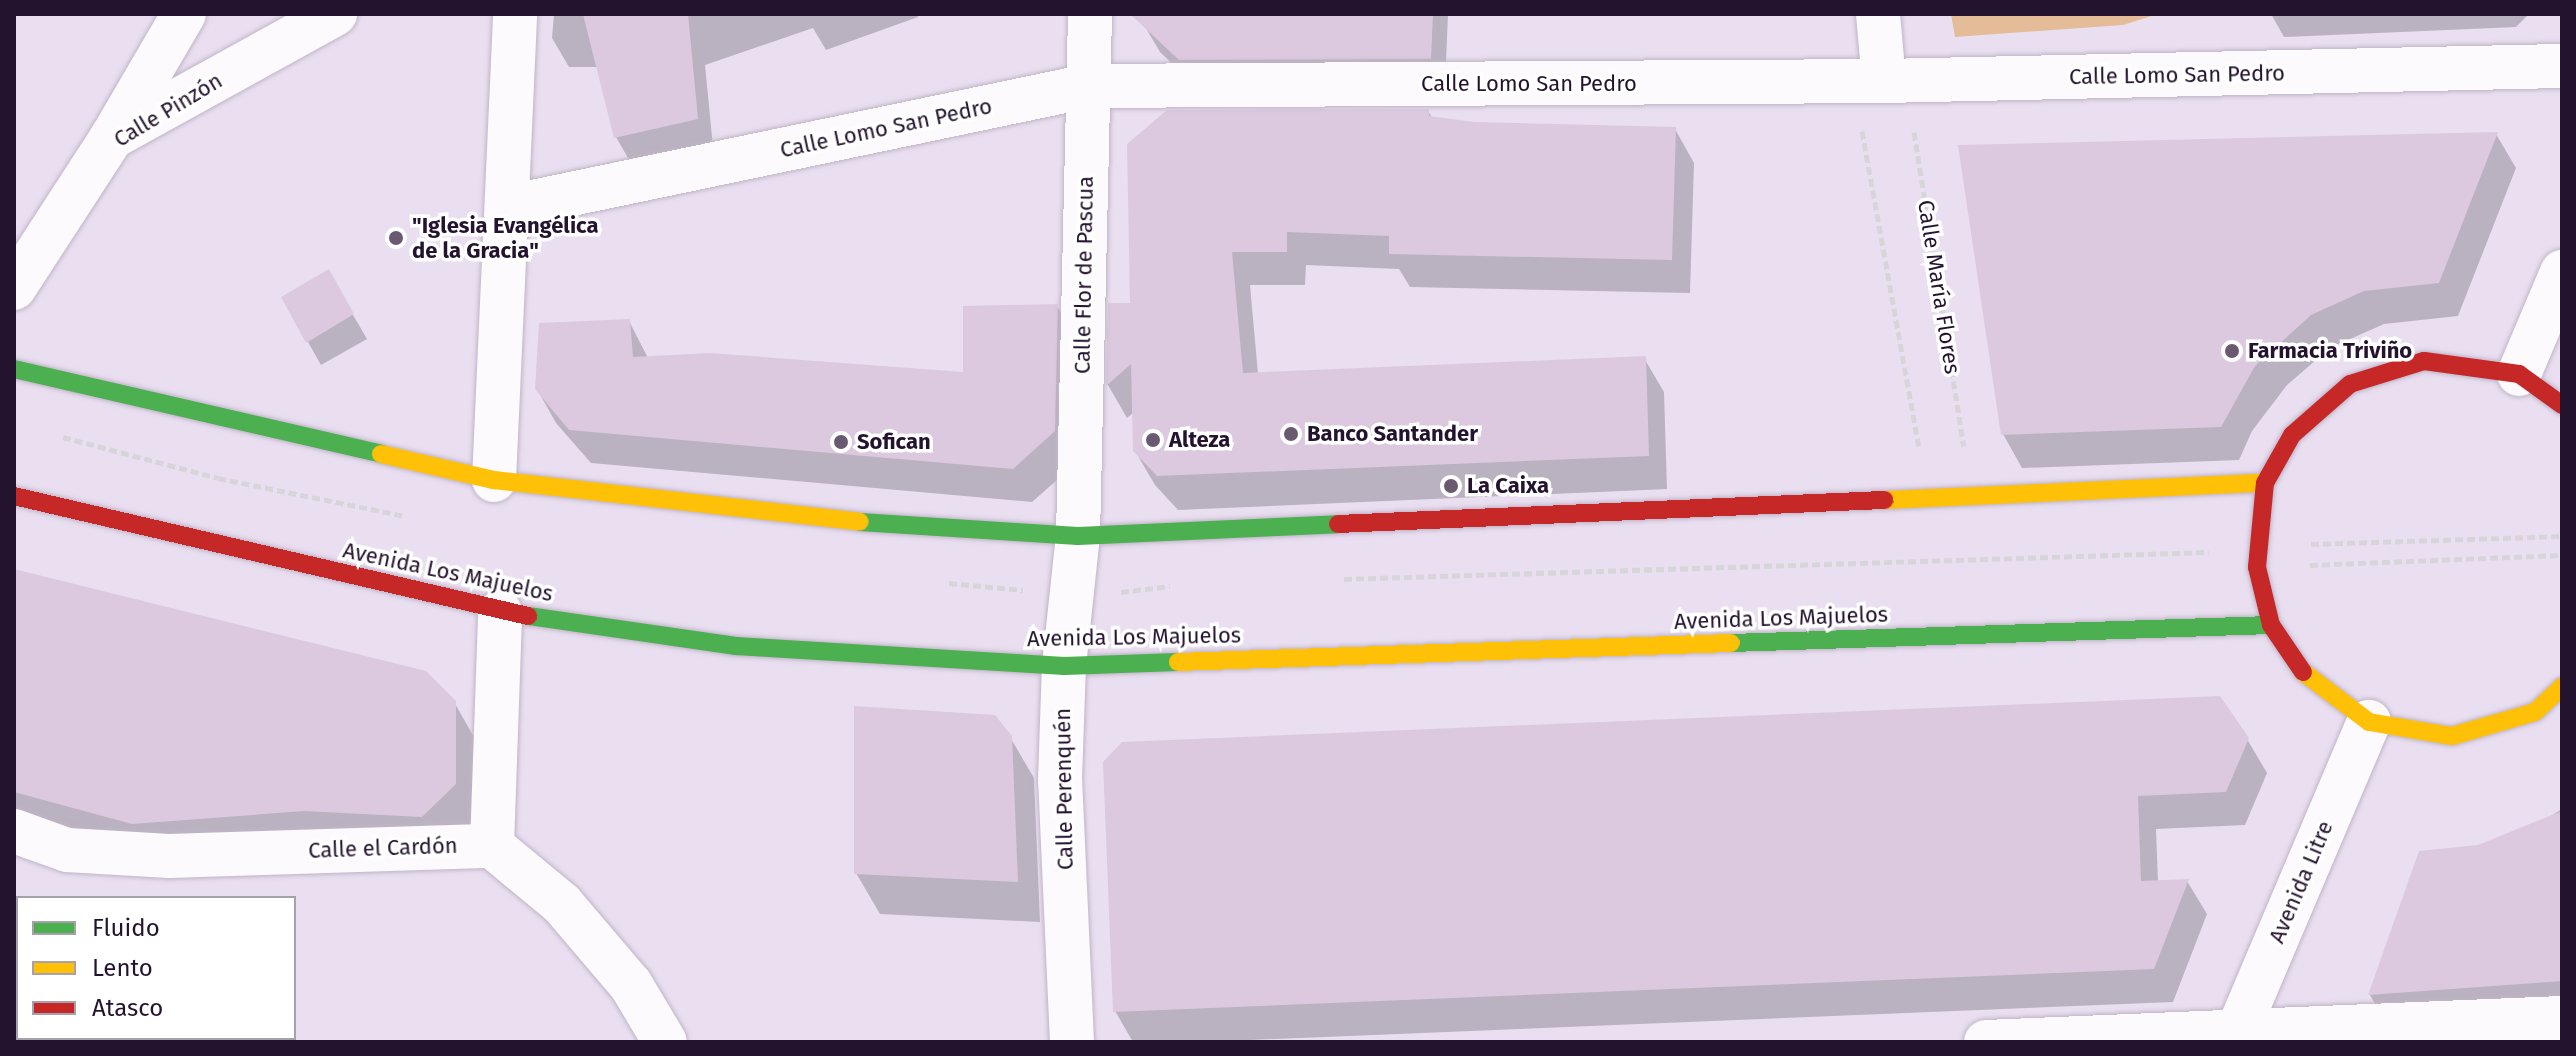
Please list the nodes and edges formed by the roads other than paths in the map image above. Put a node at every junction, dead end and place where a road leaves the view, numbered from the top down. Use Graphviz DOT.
graph roads {
  1 [pos="184,14"];
  2 [pos="335,14"];
  3 [pos="515,14"];
  4 [pos="1090,14"];
  5 [pos="1878,14"];
  6 [pos="2562,66"];
  7 [pos="1884,81"];
  8 [pos="1088,86"];
  9 [pos="112,137"];
  10 [pos="509,207"];
  11 [pos="2562,272"];
  12 [pos="14,288"];
  13 [pos="14,369"];
  14 [pos="2519,374"];
  15 [pos="2562,405"];
  16 [pos="494,480"];
  17 [pos="2265,483"];
  18 [pos="14,496"];
  19 [pos="1078,536"];
  20 [pos="500,612"];
  21 [pos="2271,625"];
  22 [pos="1064,666"];
  23 [pos="2562,687"];
  24 [pos="2369,722"];
  25 [pos="14,831"];
  26 [pos="492,846"];
  27 [pos="2562,1018"];
  28 [pos="2235,1037"];
  29 [pos="665,1042"];
  30 [pos="1072,1042"];
  31 [pos="1986,1042"];
  1 -- 9 [label="street"];
  2 -- 9 [label="street, Calle Pinzón"];
  3 -- 10 [label="street"];
  4 -- 8 [label="street, Calle Flor de Pascua"];
  5 -- 7 [label="street"];
  6 -- 7 [label="street, Calle Lomo San Pedro"];
  7 -- 8 [label="street, Calle Lomo San Pedro"];
  8 -- 10 [label="street, Calle Lomo San Pedro"];
  8 -- 19 [label="street, Calle Flor de Pascua"];
  9 -- 12 [label="street, Calle Pinzón"];
  10 -- 16 [label="street"];
  11 -- 14 [label="street"];
  13 -- 16 [label="street"];
  14 -- 15 [label="street"];
  14 -- 17 [label="street"];
  16 -- 19 [label="street"];
  17 -- 19 [label="street"];
  17 -- 21 [label="street"];
  18 -- 20 [label="street, Avenida Los Majuelos"];
  19 -- 22 [label="street, Calle Perenquén"];
  20 -- 22 [label="street, Avenida Los Majuelos"];
  20 -- 26 [label="street"];
  21 -- 22 [label="street, Avenida Los Majuelos"];
  21 -- 24 [label="street"];
  22 -- 30 [label="street, Calle Perenquén"];
  23 -- 24 [label="street"];
  24 -- 28 [label="street, Avenida Litre"];
  25 -- 26 [label="street, Calle el Cardón"];
  26 -- 29 [label="street"];
  27 -- 28 [label="street"];
  28 -- 31 [label="street"];
}
